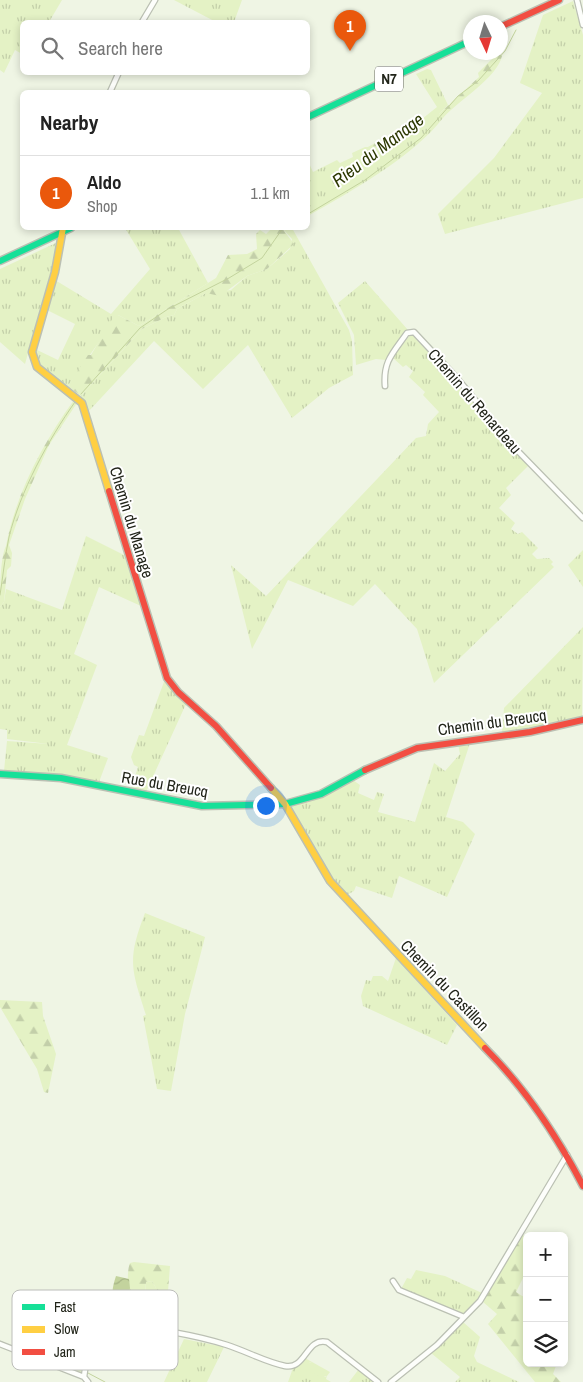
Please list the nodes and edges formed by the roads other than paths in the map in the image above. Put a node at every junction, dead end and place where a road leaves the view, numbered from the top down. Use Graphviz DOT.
graph roads {
  1 [pos="155,0"];
  2 [pos="559,0"];
  3 [pos="577,0"];
  4 [pos="143,20"];
  5 [pos="508,23"];
  6 [pos="583,25"];
  7 [pos="463,44"];
  8 [pos="118,75"];
  9 [pos="111,90"];
  10 [pos="310,117"];
  11 [pos="61,230"];
  12 [pos="63,230"];
  13 [pos="0,260"];
  14 [pos="385,386"];
  15 [pos="583,518"];
  16 [pos="583,720"];
  17 [pos="404,752"];
  18 [pos="0,774"];
  19 [pos="285,804"];
  20 [pos="567,1155"];
  21 [pos="583,1186"];
  22 [pos="393,1281"];
  23 [pos="464,1317"];
  24 [pos="178,1335"];
  25 [pos="0,1344"];
  26 [pos="12,1349"];
  27 [pos="66,1370"];
  28 [pos="86,1370"];
  29 [pos="84,1377"];
  30 [pos="88,1382"];
  31 [pos="378,1382"];
  32 [pos="391,1382"];
  1 -- 4 [label="street"];
  2 -- 5 [label="street"];
  3 -- 6 [label="street"];
  7 -- 10 [label="street, N7"];
  8 -- 9 [label="street"];
  11 -- 13 [label="street"];
  12 -- 19 [label="street, Chemin du Manage"];
  14 -- 15 [label="street, Chemin du Renardeau"];
  16 -- 17 [label="street, Chemin du Breucq"];
  17 -- 19 [label="street, Rue du Breucq"];
  18 -- 19 [label="street, Rue du Breucq"];
  19 -- 20 [label="street, Chemin du Castillon"];
  20 -- 21 [label="street, Chemin du Castillon"];
  20 -- 23 [label="street"];
  22 -- 23 [label="street"];
  23 -- 32 [label="street"];
  24 -- 31 [label="street"];
  25 -- 26 [label="street"];
  27 -- 29 [label="street"];
  28 -- 29 [label="street"];
  29 -- 30 [label="street"];
}
